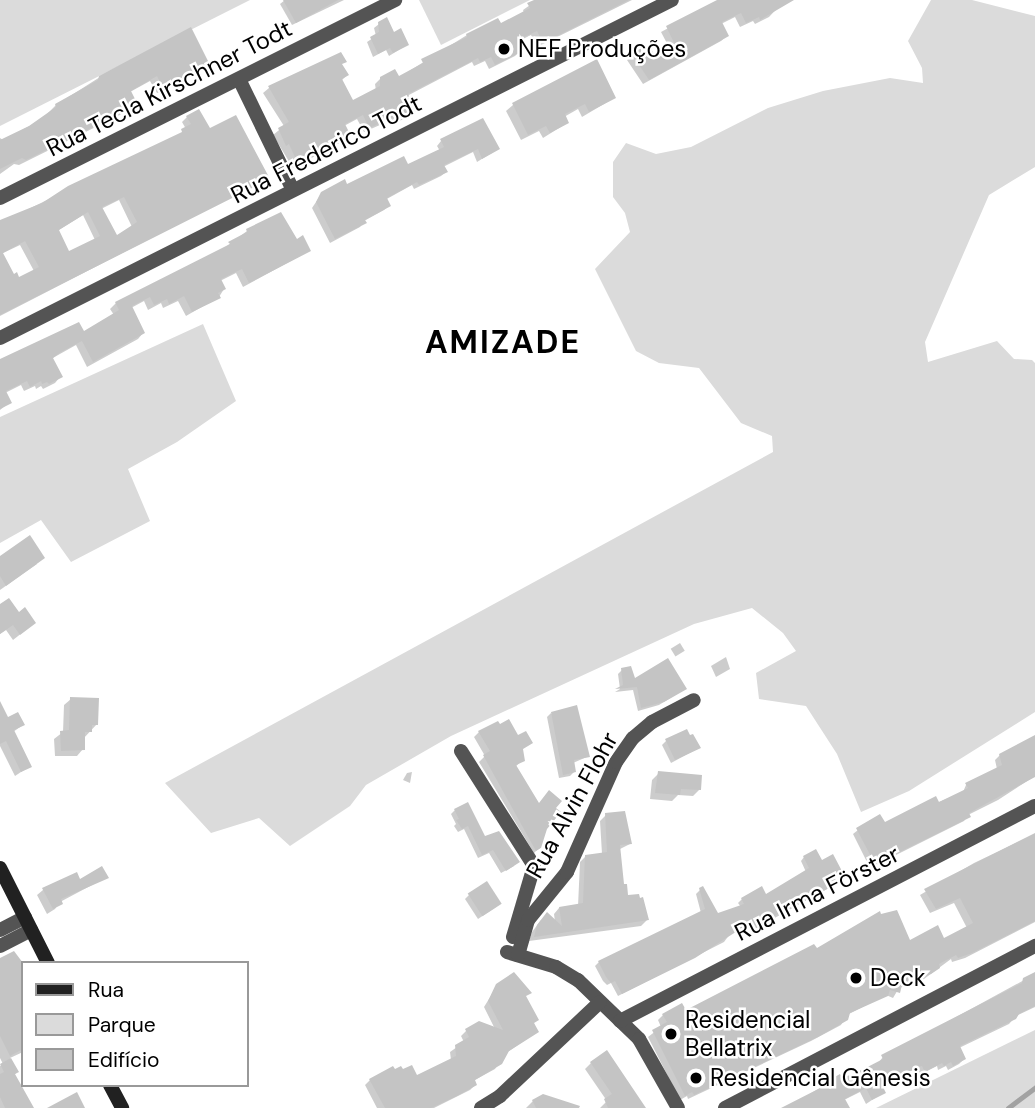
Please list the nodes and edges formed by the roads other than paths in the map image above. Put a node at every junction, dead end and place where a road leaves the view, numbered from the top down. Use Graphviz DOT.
graph roads {
  1 [pos="395,0"];
  2 [pos="671,0"];
  3 [pos="239,79"];
  4 [pos="293,190"];
  5 [pos="0,198"];
  6 [pos="0,338"];
  7 [pos="694,700"];
  8 [pos="461,751"];
  9 [pos="1035,806"];
  10 [pos="0,868"];
  11 [pos="28,923"];
  12 [pos="0,930"];
  13 [pos="0,946"];
  14 [pos="1035,946"];
  15 [pos="511,953"];
  16 [pos="47,961"];
  17 [pos="600,1002"];
  18 [pos="620,1021"];
  19 [pos="111,1087"];
  20 [pos="122,1108"];
  21 [pos="481,1108"];
  22 [pos="678,1108"];
  23 [pos="725,1108"];
  1 -- 3 [label="street, Rua Tecla Kirschner Todt"];
  2 -- 4 [label="street, Rua Frederico Todt"];
  3 -- 4 [label="street"];
  3 -- 5 [label="street, Rua Tecla Kirschner Todt"];
  4 -- 6 [label="street, Rua Frederico Todt"];
  7 -- 15 [label="street, Rua Alvin Flohr"];
  8 -- 15 [label="street"];
  9 -- 18 [label="street, Rua Irma Förster"];
  10 -- 11 [label="main road"];
  11 -- 12 [label="street"];
  11 -- 13 [label="street"];
  11 -- 16 [label="main road"];
  14 -- 23 [label="street"];
  15 -- 17 [label="street"];
  17 -- 18 [label="street"];
  17 -- 21 [label="street"];
  18 -- 22 [label="street"];
  19 -- 20 [label="main road"];
}
